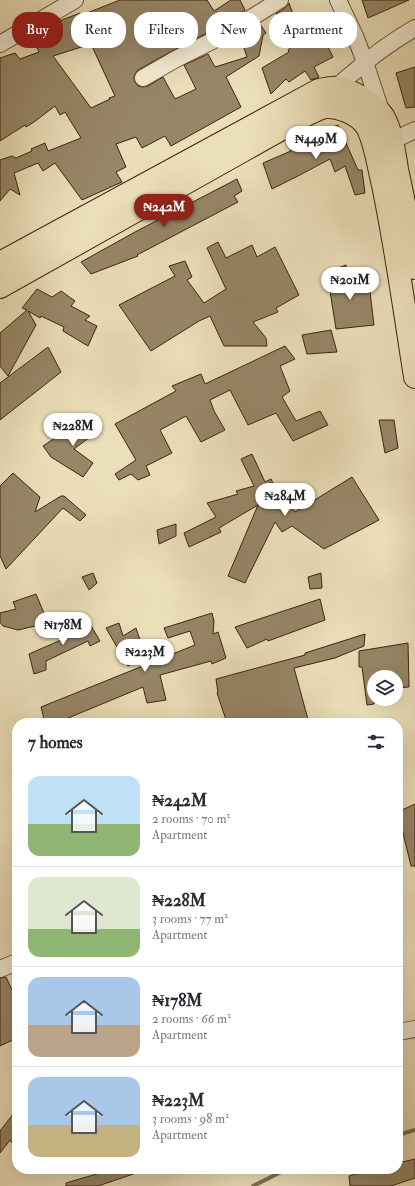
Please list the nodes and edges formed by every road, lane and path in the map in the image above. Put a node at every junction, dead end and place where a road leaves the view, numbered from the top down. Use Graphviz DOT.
graph roads {
  1 [pos="75,0"];
  2 [pos="280,0"];
  3 [pos="338,0"];
  4 [pos="415,28"];
  5 [pos="0,44"];
  6 [pos="365,62"];
  7 [pos="143,78"];
  8 [pos="336,87"];
  9 [pos="322,107"];
  10 [pos="382,115"];
  11 [pos="415,130"];
  12 [pos="392,140"];
  13 [pos="0,263"];
  14 [pos="415,268"];
  15 [pos="0,286"];
  16 [pos="415,377"];
  17 [pos="12,964"];
  18 [pos="0,969"];
  19 [pos="415,1029"];
  20 [pos="403,1031"];
  1 -- 5 [label="street"];
  2 -- 7 [label="street"];
  3 -- 6 [label="street"];
  4 -- 6 [label="street"];
  6 -- 8 [label="street"];
  6 -- 10 [label="street"];
  8 -- 9 [label="street"];
  8 -- 10 [label="main road"];
  8 -- 13 [label="main road"];
  9 -- 15 [label="main road"];
  9 -- 16 [label="main road"];
  10 -- 12 [label="main road"];
  11 -- 12 [label="street"];
  12 -- 14 [label="main road"];
  17 -- 18 [label="street"];
  19 -- 20 [label="street"];
}
